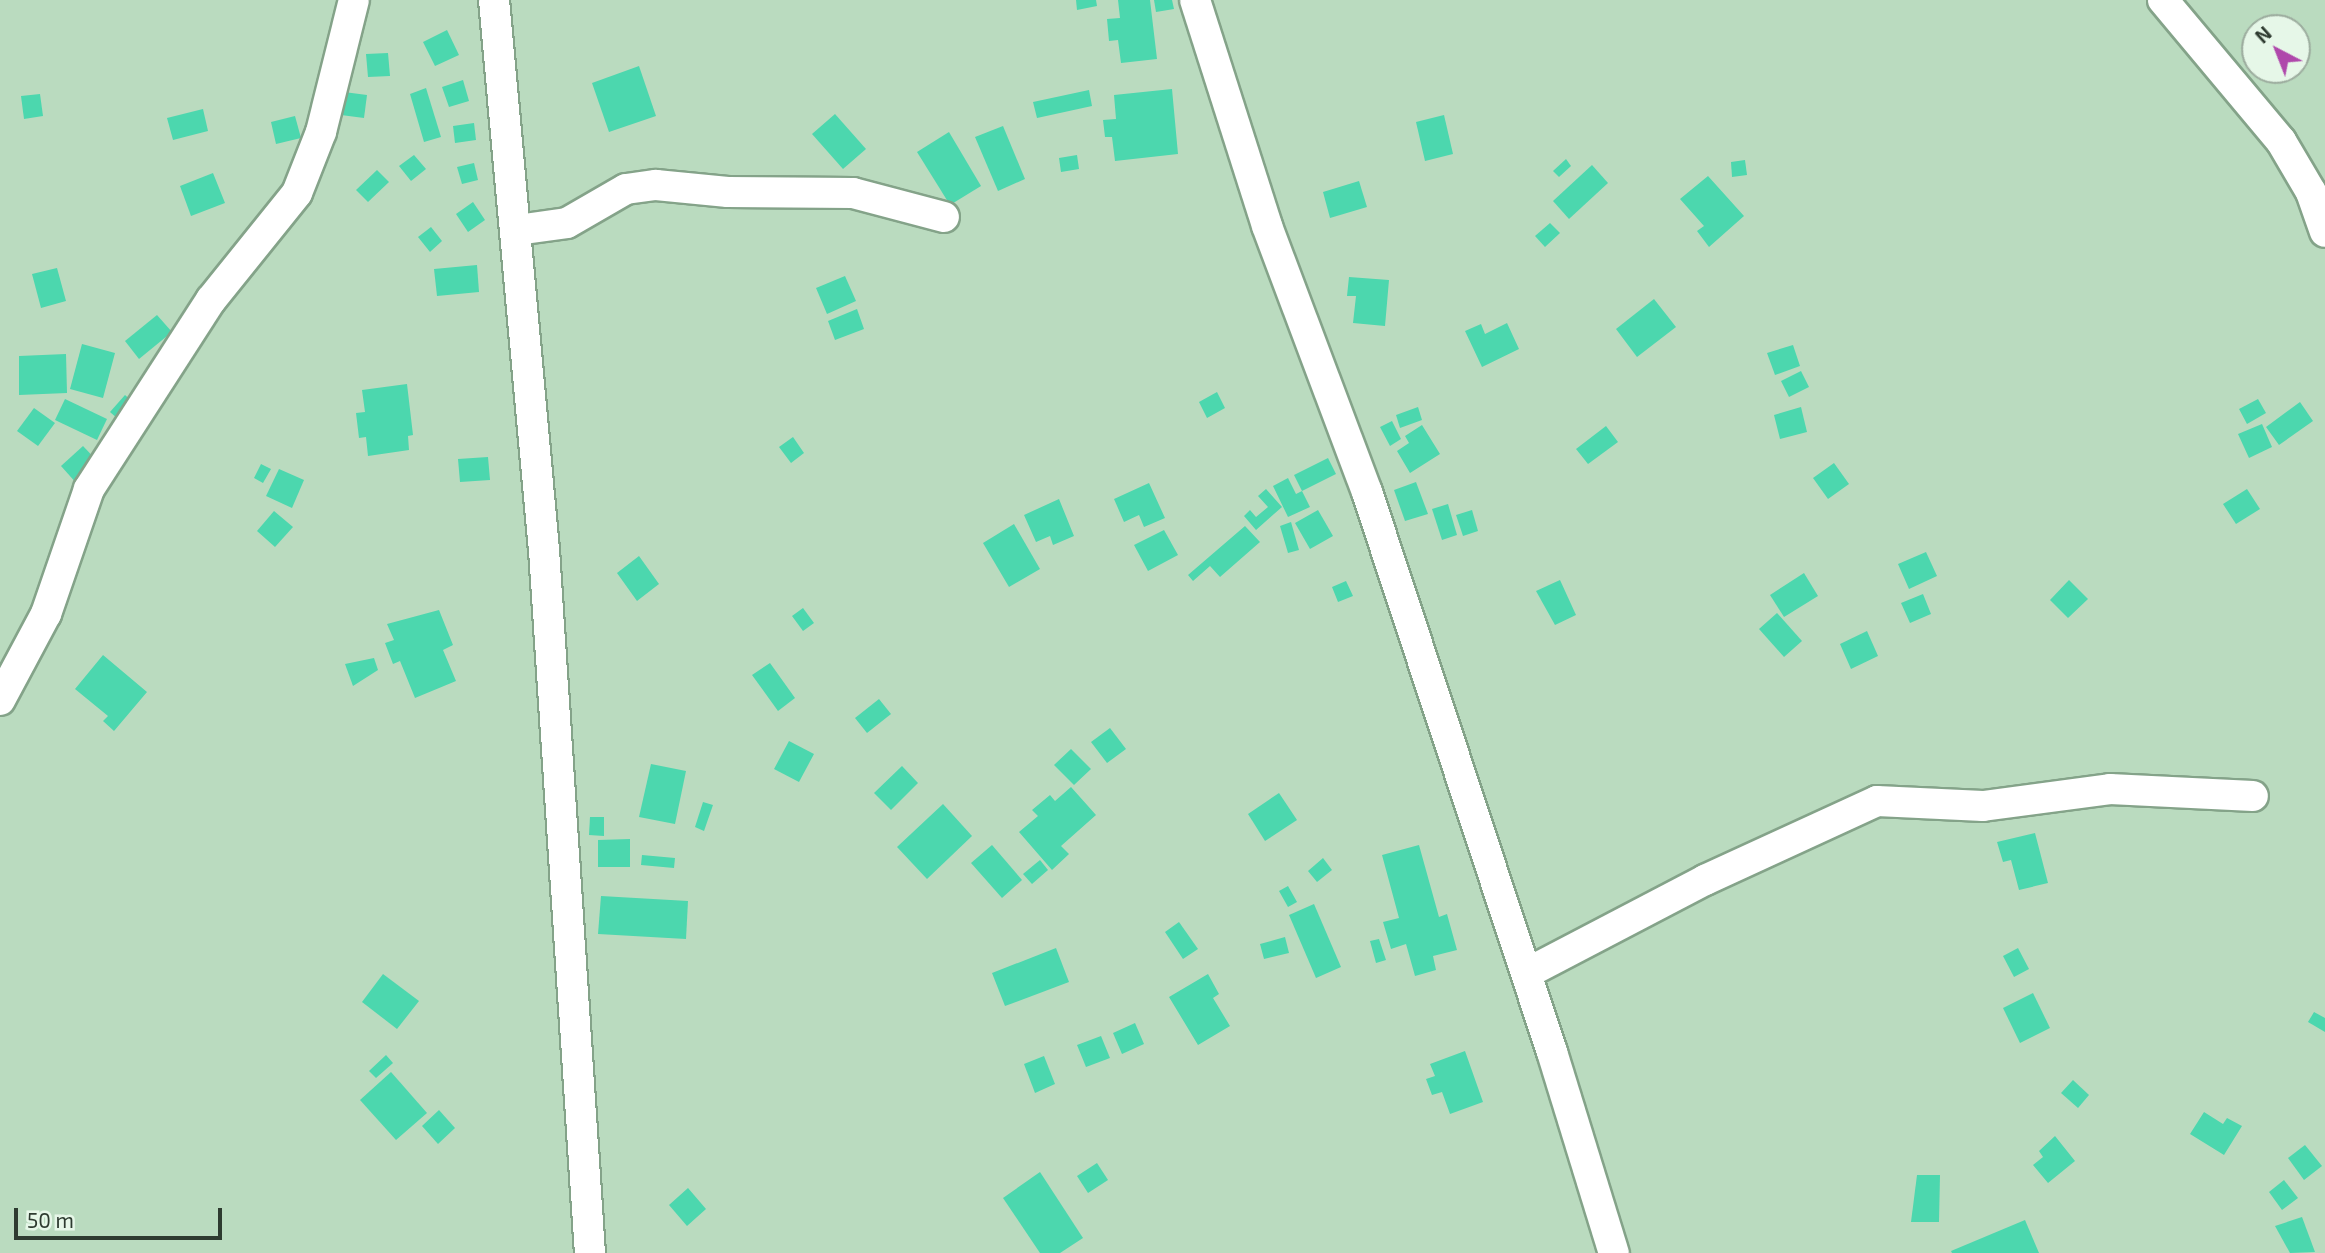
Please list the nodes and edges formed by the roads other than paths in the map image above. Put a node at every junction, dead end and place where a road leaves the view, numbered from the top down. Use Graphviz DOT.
graph roads {
  1 [pos="354,0"];
  2 [pos="494,0"];
  3 [pos="1195,0"];
  4 [pos="2163,0"];
  5 [pos="944,217"];
  6 [pos="517,230"];
  7 [pos="2325,232"];
  8 [pos="0,700"];
  9 [pos="2253,796"];
  10 [pos="1527,973"];
  11 [pos="590,1253"];
  12 [pos="1614,1253"];
  1 -- 8 [label="street"];
  2 -- 6 [label="street"];
  3 -- 10 [label="street"];
  4 -- 7 [label="street"];
  5 -- 6 [label="street"];
  6 -- 11 [label="street"];
  9 -- 10 [label="street"];
  10 -- 12 [label="street"];
}
